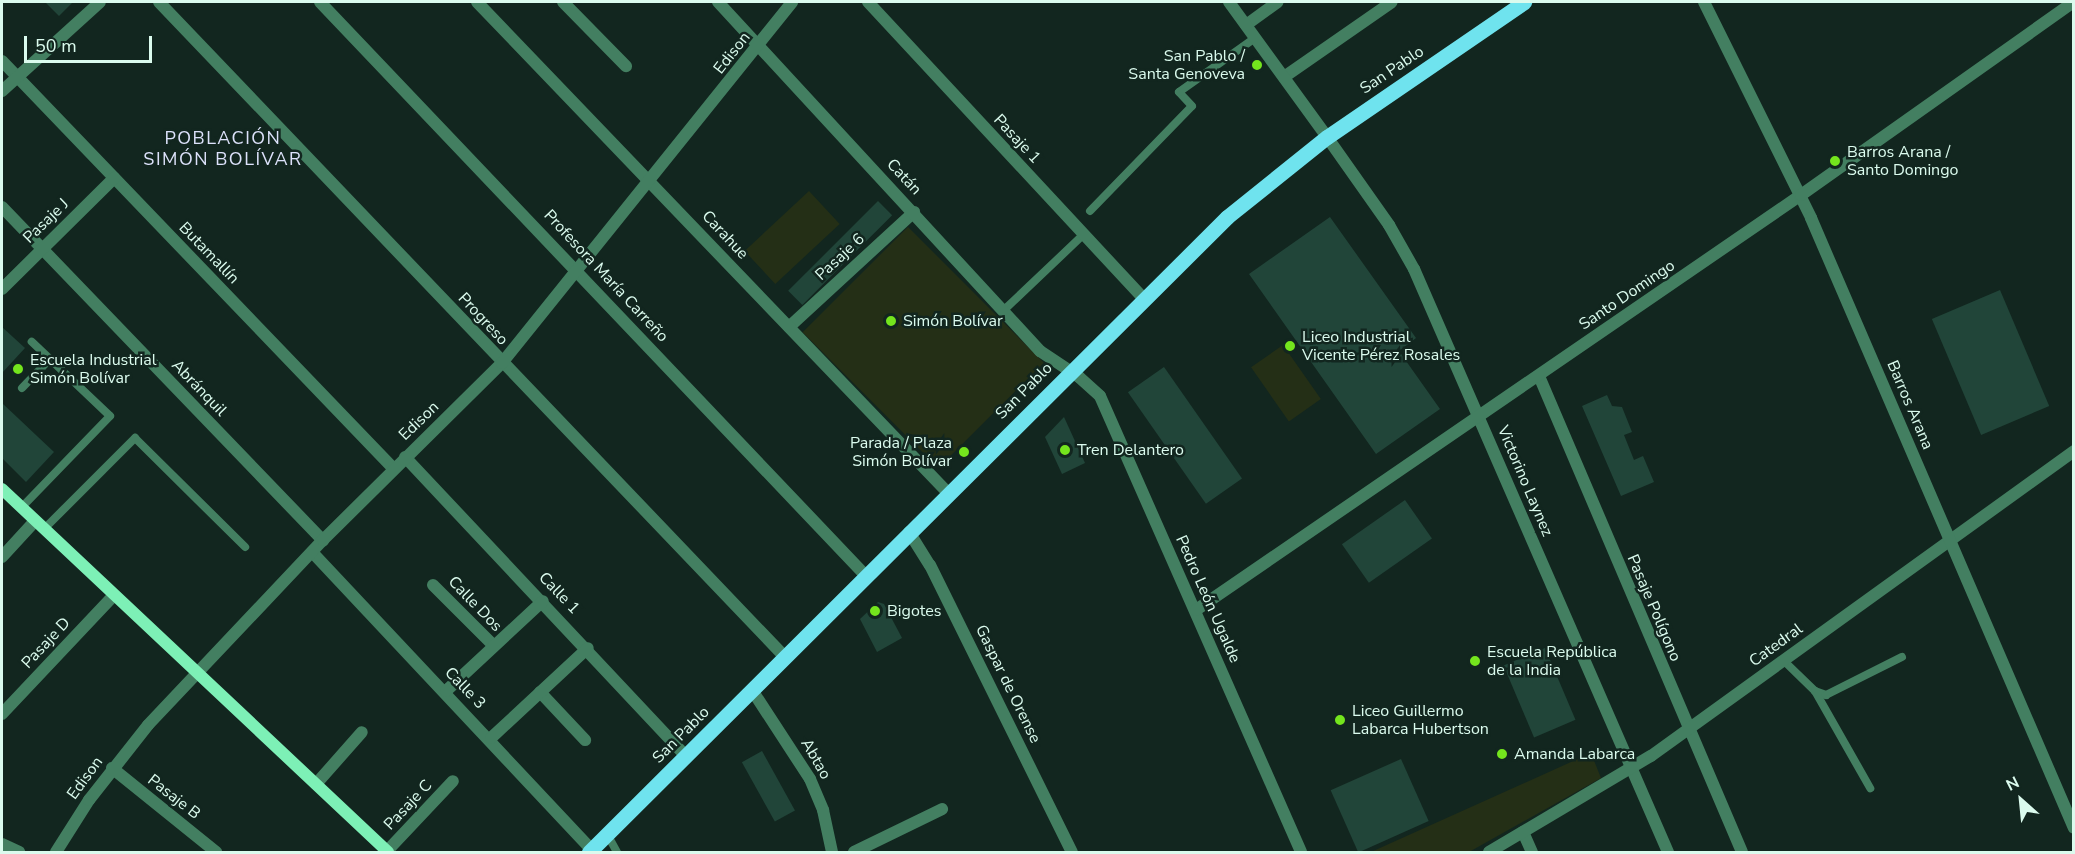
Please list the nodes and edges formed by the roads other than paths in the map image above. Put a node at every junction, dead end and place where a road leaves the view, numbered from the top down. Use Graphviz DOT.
graph roads {
  1 [pos="100,2"];
  2 [pos="159,2"];
  3 [pos="477,2"];
  4 [pos="563,2"];
  5 [pos="718,2"];
  6 [pos="792,2"];
  7 [pos="868,2"];
  8 [pos="1228,2"];
  9 [pos="1278,2"];
  10 [pos="1392,2"];
  11 [pos="1524,2"];
  12 [pos="1704,2"];
  13 [pos="2073,2"];
  14 [pos="325,3"];
  15 [pos="1246,25"];
  16 [pos="1255,38"];
  17 [pos="760,45"];
  18 [pos="2,61"];
  19 [pos="626,66"];
  20 [pos="16,77"];
  21 [pos="1284,77"];
  22 [pos="2,91"];
  23 [pos="1327,137"];
  24 [pos="114,178"];
  25 [pos="651,181"];
  26 [pos="1801,195"];
  27 [pos="2,207"];
  28 [pos="1090,211"];
  29 [pos="914,212"];
  30 [pos="1083,236"];
  31 [pos="41,248"];
  32 [pos="579,271"];
  33 [pos="2,289"];
  34 [pos="1143,298"];
  35 [pos="1004,310"];
  36 [pos="789,327"];
  37 [pos="32,342"];
  38 [pos="50,359"];
  39 [pos="502,363"];
  40 [pos="1069,371"];
  41 [pos="1539,376"];
  42 [pos="22,388"];
  43 [pos="1479,416"];
  44 [pos="2073,451"];
  45 [pos="405,457"];
  46 [pos="393,468"];
  47 [pos="2,489"];
  48 [pos="948,493"];
  49 [pos="21,508"];
  50 [pos="39,525"];
  51 [pos="909,532"];
  52 [pos="323,540"];
  53 [pos="1951,540"];
  54 [pos="245,548"];
  55 [pos="312,552"];
  56 [pos="2,557"];
  57 [pos="866,576"];
  58 [pos="433,585"];
  59 [pos="114,595"];
  60 [pos="543,601"];
  61 [pos="1196,610"];
  62 [pos="494,646"];
  63 [pos="588,648"];
  64 [pos="785,657"];
  65 [pos="1902,657"];
  66 [pos="1783,660"];
  67 [pos="197,673"];
  68 [pos="752,690"];
  69 [pos="446,691"];
  70 [pos="1815,691"];
  71 [pos="540,692"];
  72 [pos="2,714"];
  73 [pos="1688,729"];
  74 [pos="362,732"];
  75 [pos="491,738"];
  76 [pos="585,740"];
  77 [pos="686,756"];
  78 [pos="112,768"];
  79 [pos="1630,770"];
  80 [pos="453,781"];
  81 [pos="316,784"];
  82 [pos="1870,788"];
  83 [pos="942,809"];
  84 [pos="2073,828"];
  85 [pos="1523,832"];
  86 [pos="607,834"];
  87 [pos="2,844"];
  88 [pos="590,851"];
  89 [pos="19,852"];
  90 [pos="56,852"];
  91 [pos="216,852"];
  92 [pos="388,852"];
  93 [pos="617,852"];
  94 [pos="832,852"];
  95 [pos="854,852"];
  96 [pos="1072,852"];
  97 [pos="1301,852"];
  98 [pos="1489,852"];
  99 [pos="1532,852"];
  100 [pos="1668,852"];
  101 [pos="1742,852"];
  1 -- 20 [label="street"];
  2 -- 39 [label="street, Progreso"];
  3 -- 25 [label="street, Carahue"];
  4 -- 19 [label="street"];
  5 -- 17 [label="street, Catán"];
  6 -- 17 [label="street, Edison"];
  7 -- 30 [label="street, Pasaje 1"];
  8 -- 15 [label="street, Victorino Laynez"];
  9 -- 15 [label="street"];
  10 -- 21 [label="street"];
  11 -- 23 [label="main road, San Pablo"];
  12 -- 26 [label="street, Barros Arana"];
  13 -- 26 [label="street, Santo Domingo"];
  14 -- 32 [label="street, Profesora María Carreño"];
  15 -- 16 [label="street, Victorino Laynez"];
  16 -- 21 [label="street, Victorino Laynez"];
  16 -- 28 [label="lane"];
  17 -- 25 [label="street, Edison"];
  17 -- 29 [label="street, Catán"];
  18 -- 20 [label="street, Butamallín"];
  20 -- 22 [label="street"];
  20 -- 24 [label="street, Butamallín"];
  21 -- 23 [label="street, Victorino Laynez"];
  23 -- 34 [label="main road, San Pablo"];
  23 -- 43 [label="street, Victorino Laynez"];
  24 -- 31 [label="street, Pasaje J"];
  24 -- 46 [label="street, Butamallín"];
  25 -- 32 [label="street, Edison"];
  25 -- 36 [label="street, Carahue"];
  26 -- 41 [label="street, Santo Domingo"];
  26 -- 53 [label="street, Barros Arana"];
  27 -- 31 [label="street, Abránquil"];
  29 -- 35 [label="street, Catán"];
  29 -- 36 [label="street, Pasaje 6"];
  30 -- 34 [label="street, Pasaje 1"];
  30 -- 35 [label="lane"];
  31 -- 33 [label="street, Pasaje J"];
  31 -- 52 [label="street, Abránquil"];
  32 -- 39 [label="street, Edison"];
  32 -- 57 [label="street, Profesora María Carreño"];
  34 -- 40 [label="main road, San Pablo"];
  35 -- 40 [label="street, Catán"];
  36 -- 48 [label="street, Carahue"];
  37 -- 38 [label="lane"];
  38 -- 42 [label="lane"];
  38 -- 49 [label="lane"];
  39 -- 45 [label="street, Edison"];
  39 -- 64 [label="street, Progreso"];
  40 -- 48 [label="main road, San Pablo"];
  40 -- 61 [label="street, Pedro León Ugalde"];
  41 -- 43 [label="street, Santo Domingo"];
  41 -- 73 [label="street, Pasaje Polígono"];
  43 -- 61 [label="street, Santo Domingo"];
  43 -- 79 [label="street, Victorino Laynez"];
  44 -- 53 [label="street, Catedral"];
  45 -- 46 [label="street, Edison"];
  45 -- 60 [label="street, Calle 1"];
  46 -- 52 [label="street, Edison"];
  47 -- 49 [label="main road"];
  48 -- 51 [label="main road, San Pablo"];
  49 -- 50 [label="main road"];
  50 -- 54 [label="lane"];
  50 -- 56 [label="street"];
  50 -- 59 [label="main road"];
  51 -- 57 [label="main road, San Pablo"];
  51 -- 96 [label="street, Gaspar de Orense"];
  52 -- 55 [label="street, Edison"];
  53 -- 66 [label="street, Catedral"];
  53 -- 84 [label="street, Barros Arana"];
  55 -- 67 [label="street, Edison"];
  55 -- 69 [label="street, Calle 3"];
  57 -- 64 [label="main road, San Pablo"];
  58 -- 62 [label="street, Calle Dos"];
  59 -- 67 [label="main road"];
  59 -- 72 [label="street, Pasaje D"];
  60 -- 62 [label="street"];
  60 -- 63 [label="street, Calle 1"];
  61 -- 97 [label="street, Pedro León Ugalde"];
  62 -- 69 [label="street"];
  63 -- 71 [label="street"];
  63 -- 77 [label="street, Calle 1"];
  64 -- 68 [label="main road, San Pablo"];
  65 -- 70 [label="lane"];
  66 -- 70 [label="lane"];
  66 -- 73 [label="street, Catedral"];
  67 -- 78 [label="street, Edison"];
  67 -- 81 [label="main road"];
  68 -- 77 [label="main road, San Pablo"];
  68 -- 94 [label="street, Abtao"];
  69 -- 75 [label="street, Calle 3"];
  70 -- 82 [label="lane"];
  71 -- 75 [label="street"];
  71 -- 76 [label="street"];
  73 -- 79 [label="street, Catedral"];
  73 -- 101 [label="street, Pasaje Polígono"];
  74 -- 81 [label="street"];
  75 -- 88 [label="street, Calle 3"];
  77 -- 86 [label="main road, San Pablo"];
  78 -- 90 [label="street, Edison"];
  78 -- 91 [label="street, Pasaje B"];
  79 -- 85 [label="street, Catedral"];
  79 -- 100 [label="street, Victorino Laynez"];
  80 -- 92 [label="street, Pasaje C"];
  81 -- 92 [label="main road"];
  83 -- 95 [label="street"];
  85 -- 98 [label="street, Catedral"];
  85 -- 99 [label="street"];
  86 -- 88 [label="main road, San Pablo"];
  86 -- 93 [label="lane"];
  87 -- 89 [label="street"];
}
